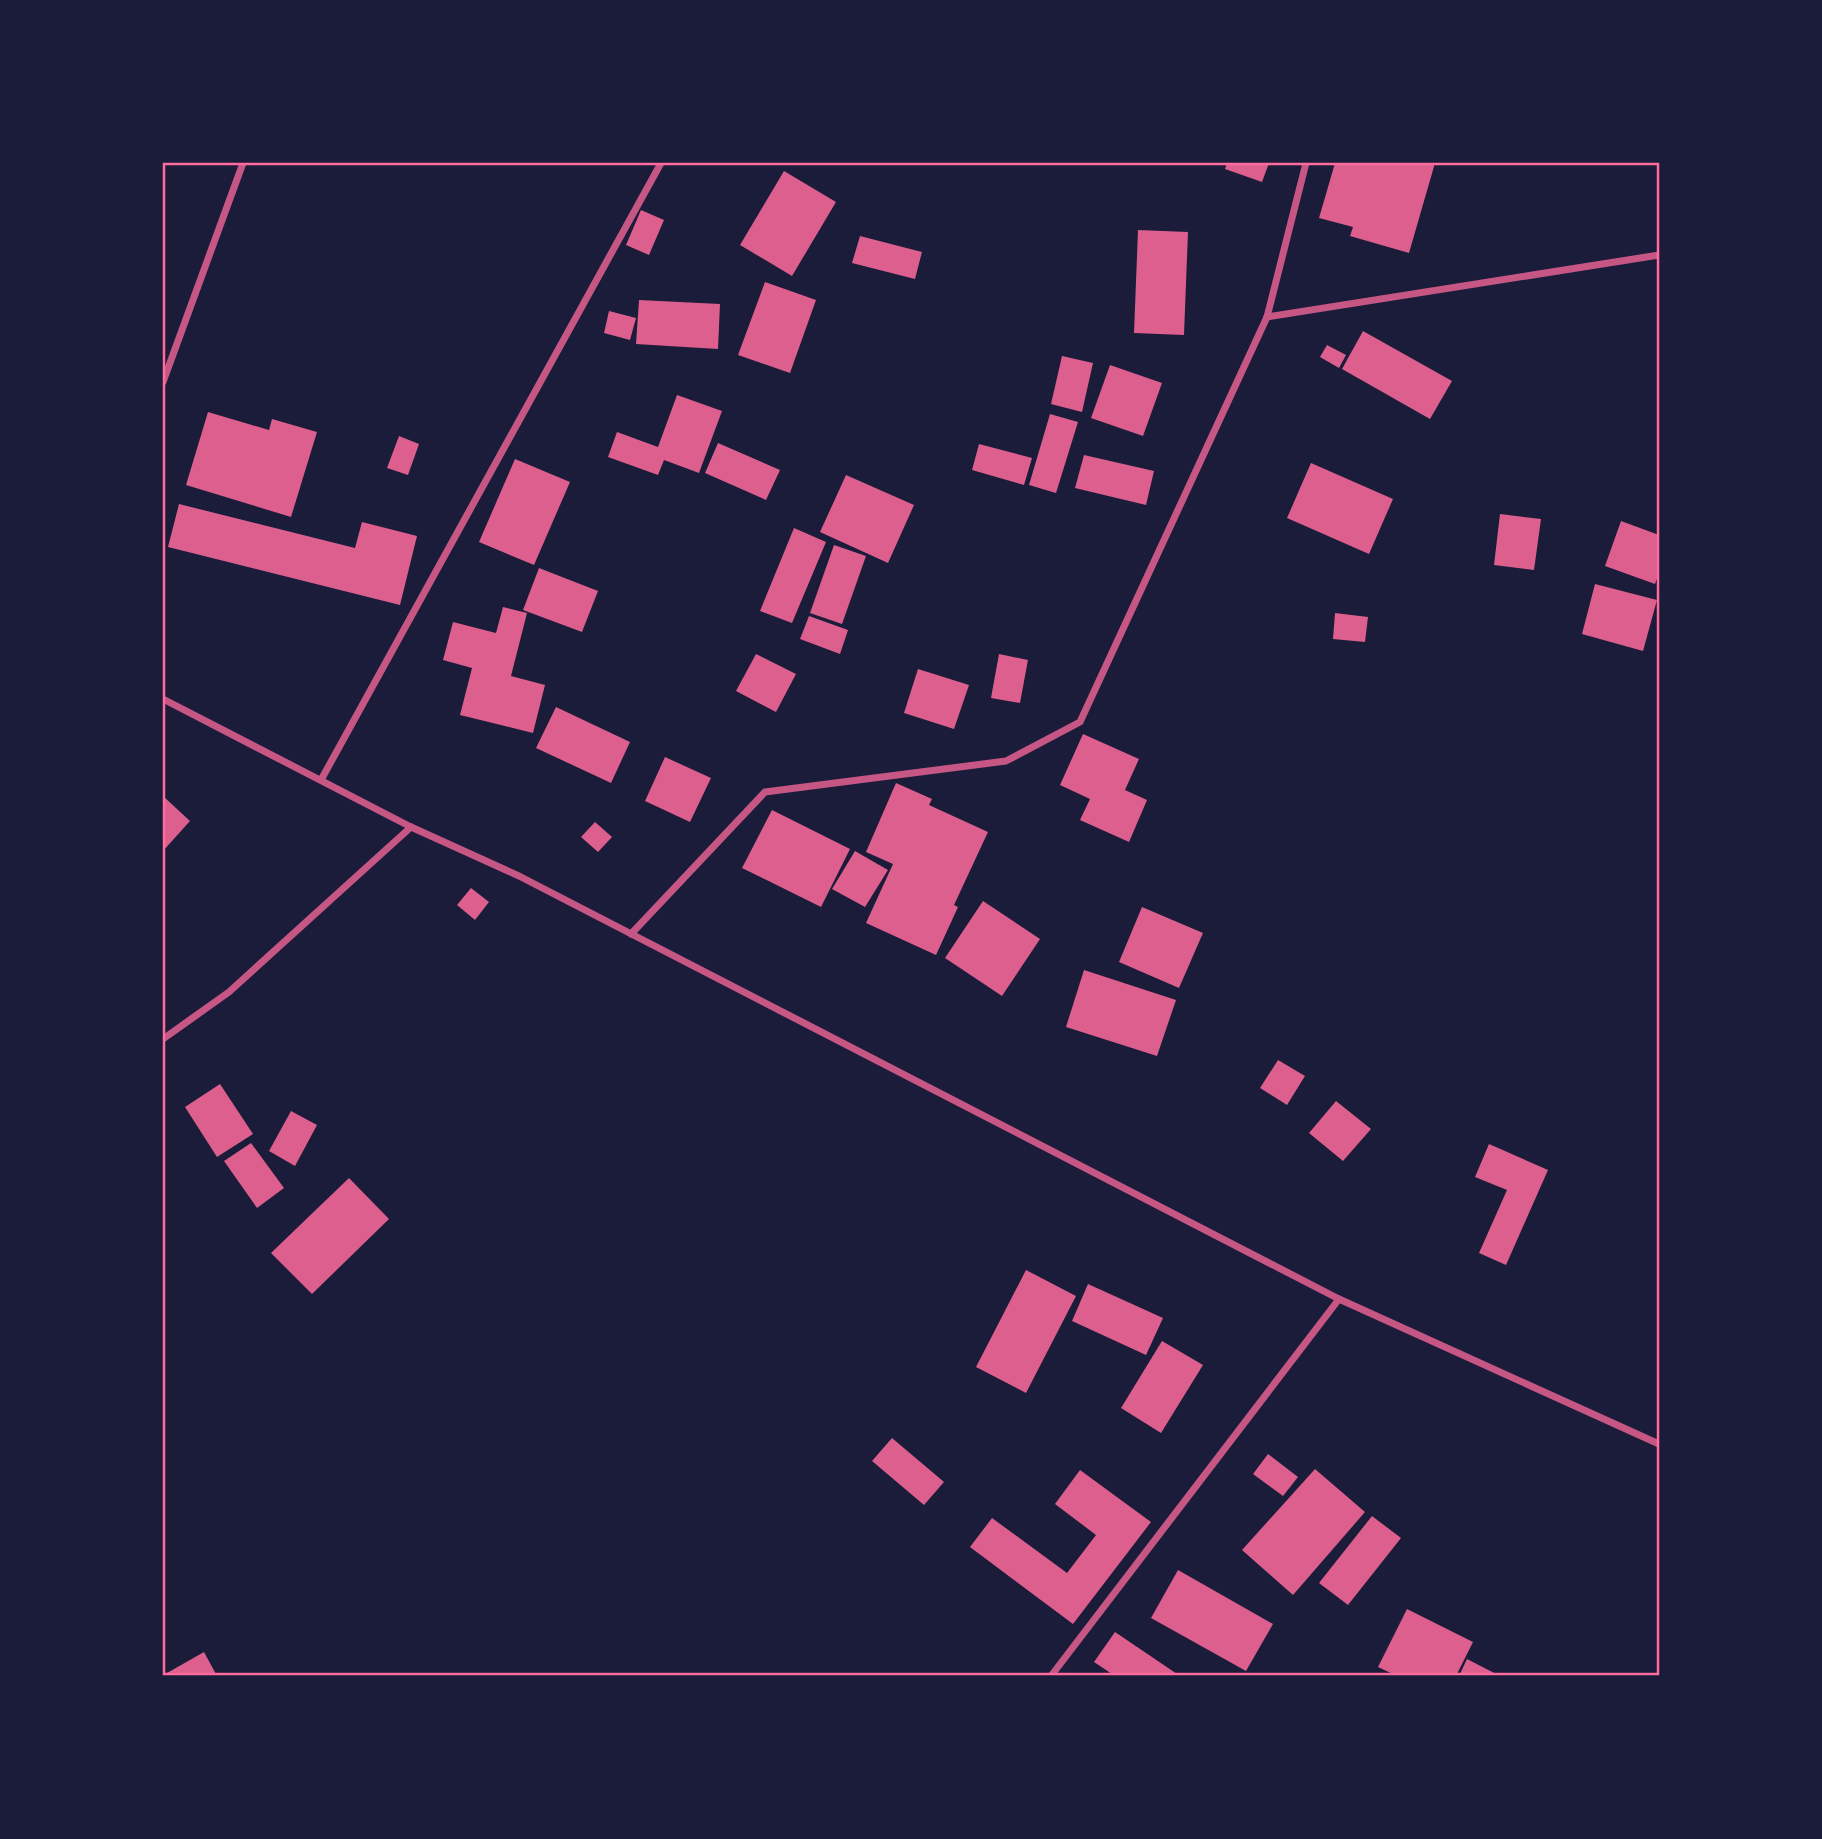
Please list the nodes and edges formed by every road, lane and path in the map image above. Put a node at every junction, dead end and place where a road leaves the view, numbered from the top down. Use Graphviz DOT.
graph roads {
  1 [pos="243,163"];
  2 [pos="661,163"];
  3 [pos="1306,163"];
  4 [pos="1659,255"];
  5 [pos="1267,317"];
  6 [pos="163,382"];
  7 [pos="163,699"];
  8 [pos="321,780"];
  9 [pos="411,827"];
  10 [pos="631,934"];
  11 [pos="163,1039"];
  12 [pos="1339,1299"];
  13 [pos="1659,1444"];
  14 [pos="1051,1676"];
  1 -- 6 [label="street"];
  2 -- 8 [label="street"];
  3 -- 5 [label="street"];
  4 -- 5 [label="street"];
  5 -- 10 [label="street"];
  7 -- 8 [label="street"];
  8 -- 9 [label="street"];
  9 -- 10 [label="street"];
  9 -- 11 [label="street"];
  10 -- 12 [label="street"];
  12 -- 13 [label="street"];
  12 -- 14 [label="street"];
}
